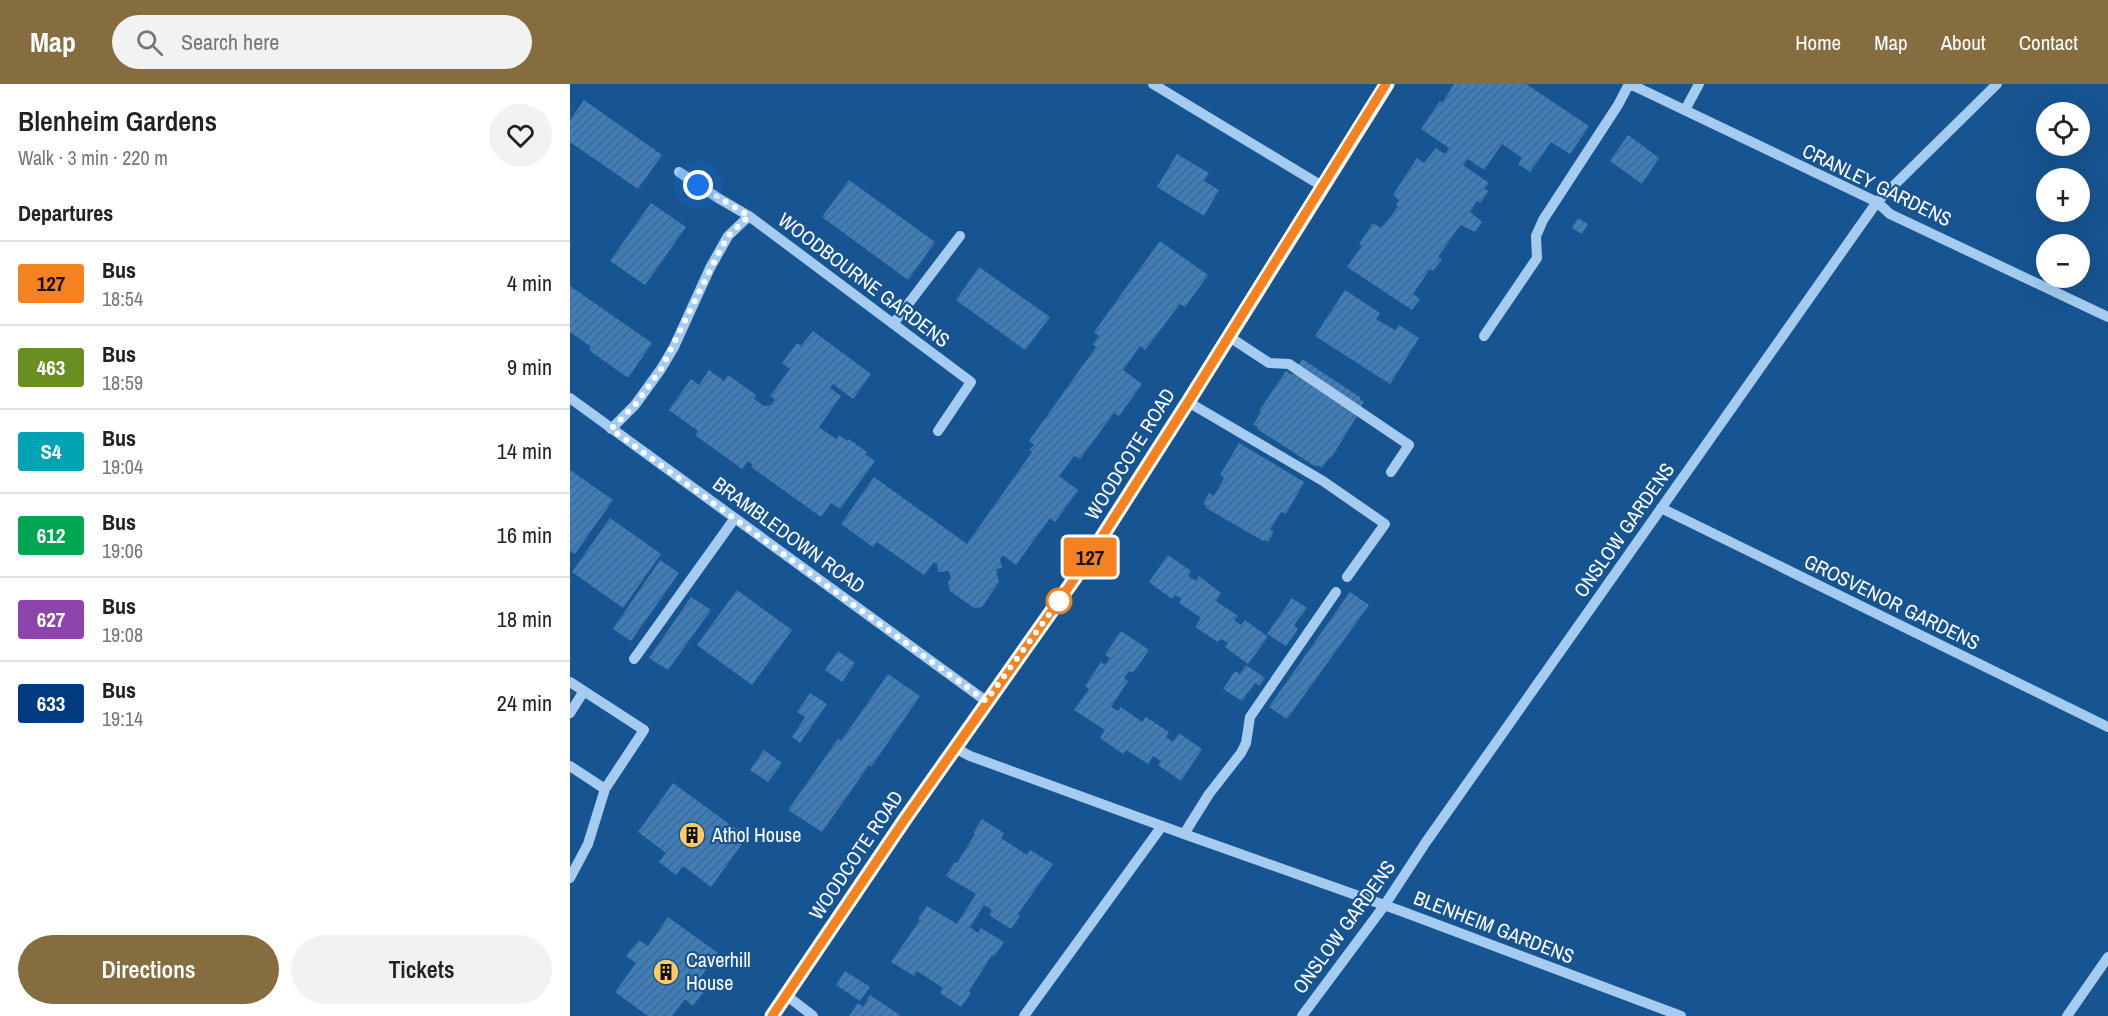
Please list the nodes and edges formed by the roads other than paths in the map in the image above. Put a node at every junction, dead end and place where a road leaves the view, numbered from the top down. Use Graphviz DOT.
graph roads {
  1 [pos="1153,84"];
  2 [pos="1387,84"];
  3 [pos="1630,84"];
  4 [pos="1699,84"];
  5 [pos="1997,84"];
  6 [pos="1685,110"];
  7 [pos="679,171"];
  8 [pos="1322,186"];
  9 [pos="1877,202"];
  10 [pos="749,216"];
  11 [pos="960,236"];
  12 [pos="2108,317"];
  13 [pos="893,324"];
  14 [pos="1228,336"];
  15 [pos="1484,336"];
  16 [pos="570,399"];
  17 [pos="1188,402"];
  18 [pos="611,429"];
  19 [pos="938,431"];
  20 [pos="1391,472"];
  21 [pos="1661,508"];
  22 [pos="735,518"];
  23 [pos="1347,577"];
  24 [pos="1336,592"];
  25 [pos="634,659"];
  26 [pos="570,682"];
  27 [pos="584,691"];
  28 [pos="986,701"];
  29 [pos="570,712"];
  30 [pos="2108,727"];
  31 [pos="955,748"];
  32 [pos="570,766"];
  33 [pos="605,789"];
  34 [pos="1162,826"];
  35 [pos="1184,834"];
  36 [pos="570,878"];
  37 [pos="1384,906"];
  38 [pos="2108,957"];
  39 [pos="786,995"];
  40 [pos="772,1016"];
  41 [pos="813,1016"];
  42 [pos="1024,1016"];
  43 [pos="1302,1016"];
  44 [pos="1682,1016"];
  45 [pos="2067,1016"];
  1 -- 8 [label="street"];
  2 -- 8 [label="main road, WOODCOTE ROAD"];
  3 -- 6 [label="street, CRANLEY GARDENS"];
  3 -- 15 [label="street"];
  4 -- 6 [label="street"];
  5 -- 9 [label="street, ONSLOW GARDENS"];
  6 -- 9 [label="street, CRANLEY GARDENS"];
  7 -- 10 [label="street"];
  8 -- 14 [label="main road, WOODCOTE ROAD"];
  9 -- 12 [label="street, CRANLEY GARDENS"];
  9 -- 21 [label="street, ONSLOW GARDENS"];
  10 -- 13 [label="street, WOODBOURNE GARDENS"];
  10 -- 18 [label="street, WOODBOURNE GARDENS"];
  11 -- 13 [label="street"];
  13 -- 19 [label="street, WOODBOURNE GARDENS"];
  14 -- 17 [label="main road, WOODCOTE ROAD"];
  14 -- 20 [label="street"];
  16 -- 18 [label="street, BRAMBLEDOWN ROAD"];
  17 -- 23 [label="street"];
  17 -- 28 [label="main road, WOODCOTE ROAD"];
  18 -- 22 [label="street, BRAMBLEDOWN ROAD"];
  21 -- 30 [label="street, GROSVENOR GARDENS"];
  21 -- 37 [label="street, ONSLOW GARDENS"];
  22 -- 25 [label="street"];
  22 -- 28 [label="street, BRAMBLEDOWN ROAD"];
  24 -- 35 [label="street"];
  26 -- 27 [label="street"];
  27 -- 29 [label="street"];
  27 -- 33 [label="street"];
  28 -- 31 [label="main road, WOODCOTE ROAD"];
  31 -- 34 [label="street, BLENHEIM GARDENS"];
  31 -- 39 [label="main road, WOODCOTE ROAD"];
  32 -- 33 [label="street"];
  33 -- 36 [label="street"];
  34 -- 35 [label="street, BLENHEIM GARDENS"];
  34 -- 42 [label="street"];
  35 -- 37 [label="street, BLENHEIM GARDENS"];
  37 -- 43 [label="street, ONSLOW GARDENS"];
  37 -- 44 [label="street, BLENHEIM GARDENS"];
  38 -- 45 [label="street"];
  39 -- 40 [label="main road, WOODCOTE ROAD"];
  39 -- 41 [label="street"];
}
